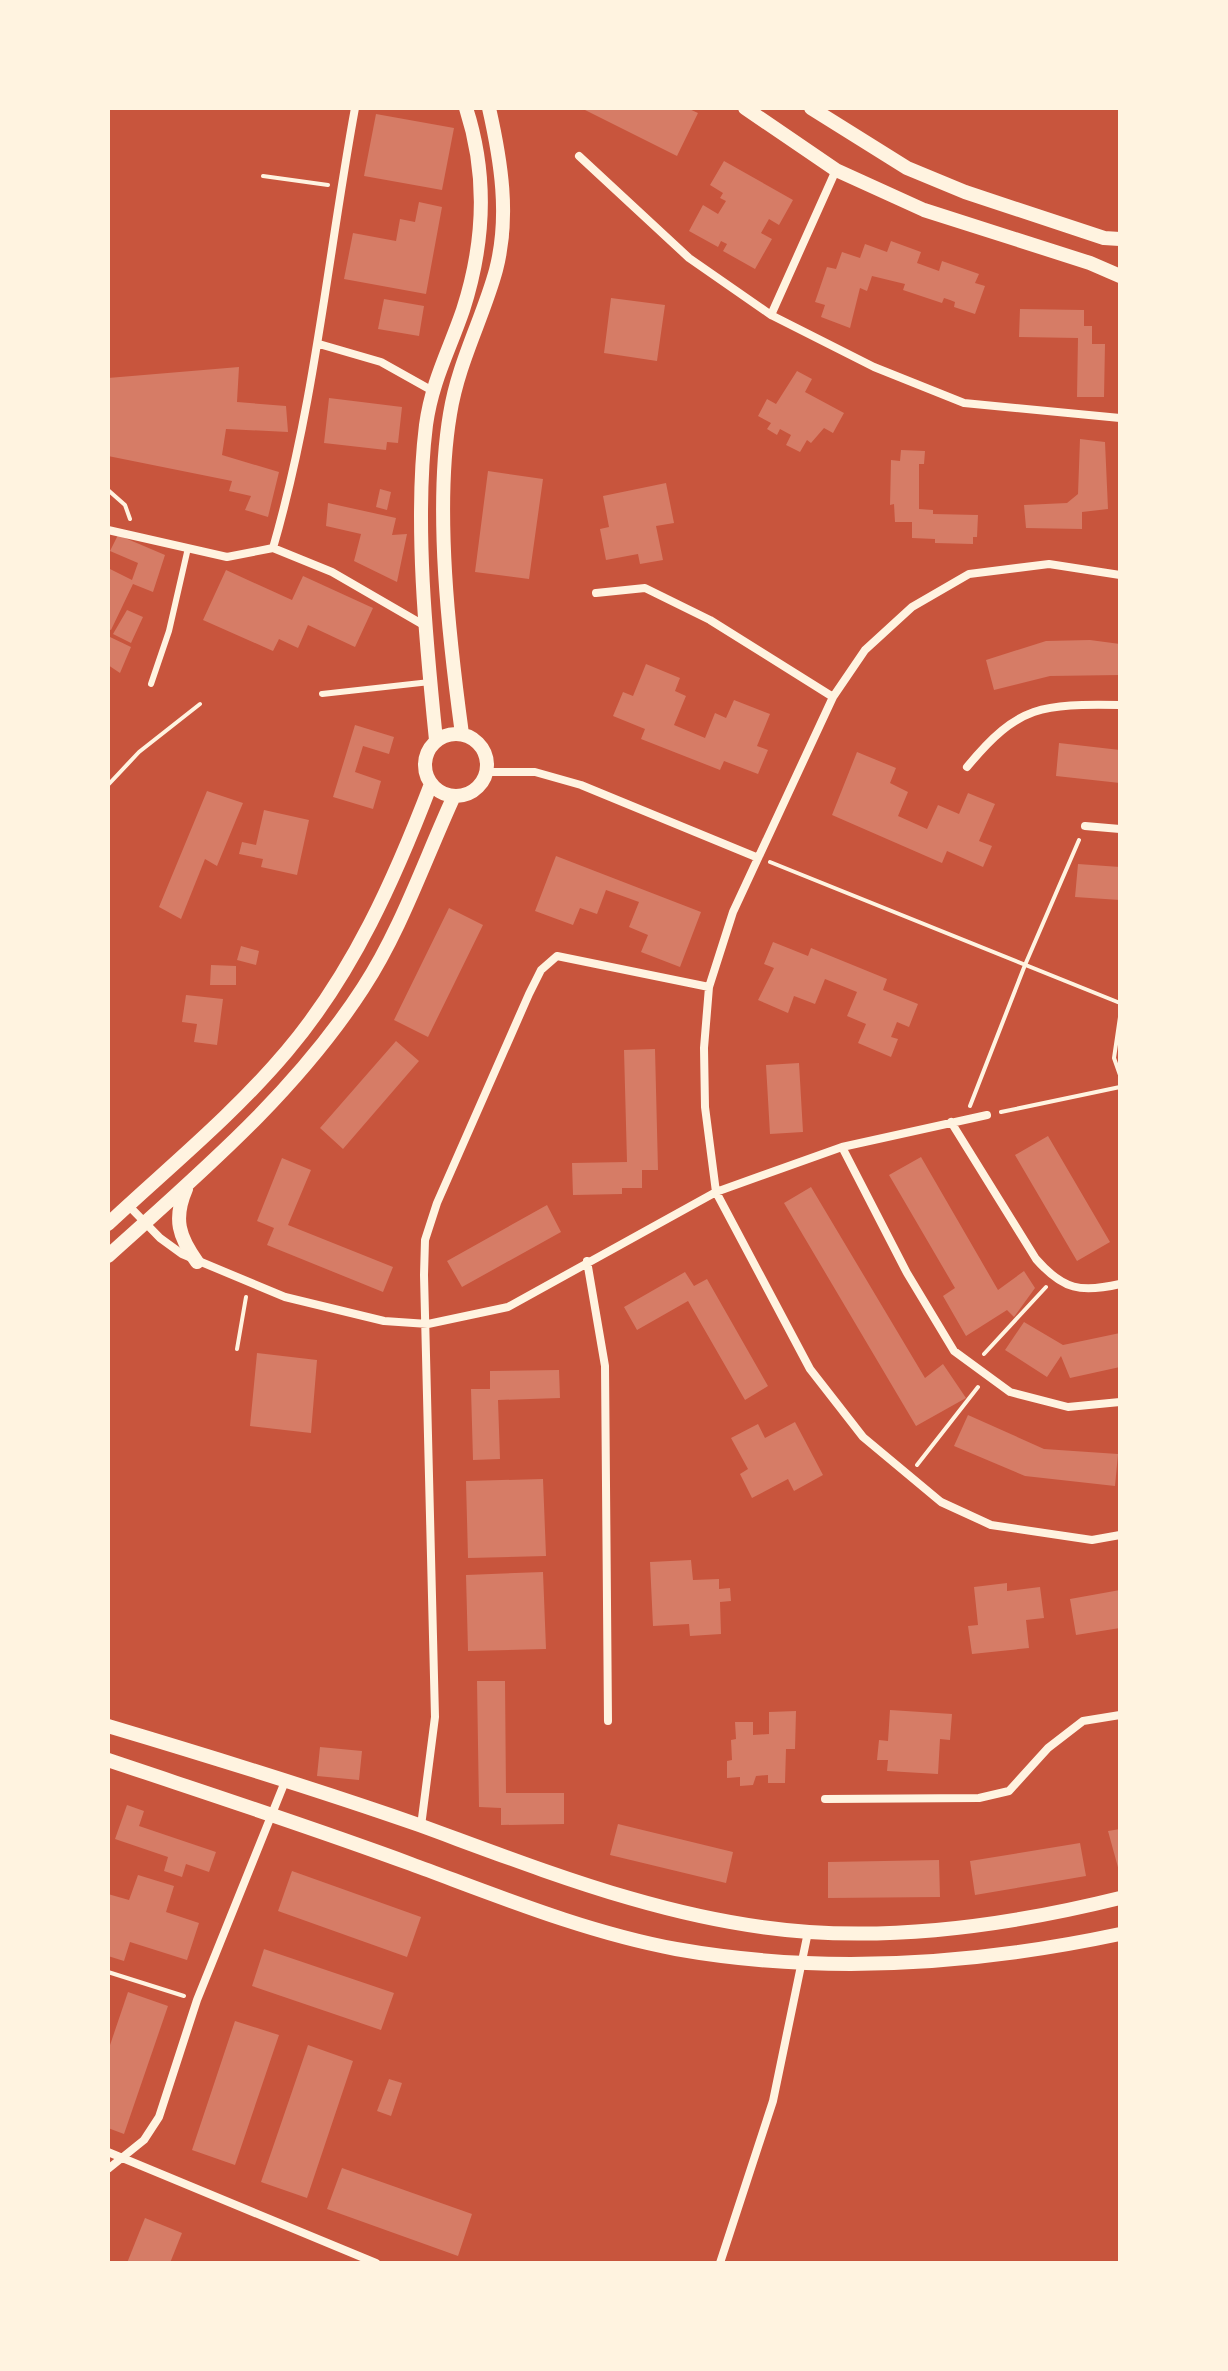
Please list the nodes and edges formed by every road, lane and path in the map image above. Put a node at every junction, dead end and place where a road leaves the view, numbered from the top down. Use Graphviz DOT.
graph roads {
  1 [pos="355,108"];
  2 [pos="466,108"];
  3 [pos="489,108"];
  4 [pos="745,108"];
  5 [pos="811,108"];
  6 [pos="579,156"];
  7 [pos="836,170"];
  8 [pos="263,176"];
  9 [pos="340,186"];
  10 [pos="1120,239"];
  11 [pos="1120,276"];
  12 [pos="771,315"];
  13 [pos="319,344"];
  14 [pos="431,390"];
  15 [pos="1120,418"];
  16 [pos="108,490"];
  17 [pos="108,530"];
  18 [pos="137,536"];
  19 [pos="188,548"];
  20 [pos="273,548"];
  21 [pos="1120,575"];
  22 [pos="596,593"];
  23 [pos="427,627"];
  24 [pos="430,682"];
  25 [pos="151,684"];
  26 [pos="322,694"];
  27 [pos="833,697"];
  28 [pos="200,704"];
  29 [pos="1120,705"];
  30 [pos="462,734"];
  31 [pos="436,740"];
  32 [pos="967,767"];
  33 [pos="486,772"];
  34 [pos="431,784"];
  35 [pos="108,785"];
  36 [pos="454,796"];
  37 [pos="1085,826"];
  38 [pos="1120,829"];
  39 [pos="756,857"];
  40 [pos="1025,965"];
  41 [pos="709,987"];
  42 [pos="1120,1003"];
  43 [pos="1120,1017"];
  44 [pos="1120,1075"];
  45 [pos="1120,1087"];
  46 [pos="987,1115"];
  47 [pos="965,1119"];
  48 [pos="951,1122"];
  49 [pos="842,1147"];
  50 [pos="189,1183"];
  51 [pos="716,1192"];
  52 [pos="128,1205"];
  53 [pos="144,1223"];
  54 [pos="108,1224"];
  55 [pos="108,1256"];
  56 [pos="587,1261"];
  57 [pos="197,1262"];
  58 [pos="1053,1279"];
  59 [pos="250,1283"];
  60 [pos="1120,1284"];
  61 [pos="428,1324"];
  62 [pos="237,1349"];
  63 [pos="973,1365"];
  64 [pos="987,1375"];
  65 [pos="1120,1402"];
  66 [pos="907,1478"];
  67 [pos="1120,1535"];
  68 [pos="1120,1715"];
  69 [pos="608,1721"];
  70 [pos="108,1726"];
  71 [pos="108,1760"];
  72 [pos="286,1779"];
  73 [pos="825,1799"];
  74 [pos="274,1816"];
  75 [pos="421,1826"];
  76 [pos="1120,1898"];
  77 [pos="808,1932"];
  78 [pos="1120,1934"];
  79 [pos="803,1965"];
  80 [pos="108,1972"];
  81 [pos="197,2000"];
  82 [pos="108,2152"];
  83 [pos="121,2156"];
  84 [pos="108,2169"];
  85 [pos="376,2263"];
  86 [pos="720,2263"];
  1 -- 9 [label="street"];
  2 -- 14 [label="street"];
  3 -- 30 [label="street"];
  4 -- 7 [label="street"];
  5 -- 10 [label="street"];
  6 -- 12 [label="street"];
  7 -- 11 [label="street"];
  7 -- 12 [label="street"];
  8 -- 9 [label="path"];
  9 -- 13 [label="street"];
  12 -- 15 [label="street"];
  13 -- 14 [label="street"];
  13 -- 20 [label="street"];
  14 -- 23 [label="street"];
  16 -- 18 [label="path"];
  17 -- 18 [label="street"];
  18 -- 19 [label="street"];
  19 -- 20 [label="street"];
  19 -- 25 [label="lane"];
  20 -- 23 [label="street"];
  21 -- 27 [label="street"];
  22 -- 27 [label="street"];
  23 -- 24 [label="street"];
  24 -- 26 [label="lane"];
  24 -- 31 [label="street"];
  27 -- 39 [label="street"];
  28 -- 35 [label="path"];
  29 -- 32 [label="street"];
  30 -- 31 [label="street"];
  30 -- 33 [label="street"];
  31 -- 34 [label="street"];
  33 -- 36 [label="street"];
  33 -- 39 [label="street"];
  34 -- 36 [label="street"];
  34 -- 52 [label="street"];
  36 -- 50 [label="street"];
  37 -- 38 [label="street"];
  37 -- 40 [label="path"];
  39 -- 40 [label="path"];
  39 -- 41 [label="street"];
  40 -- 42 [label="path"];
  40 -- 47 [label="path"];
  41 -- 51 [label="street"];
  41 -- 61 [label="street"];
  43 -- 44 [label="path"];
  45 -- 46 [label="path"];
  46 -- 47 [label="street"];
  47 -- 48 [label="street"];
  48 -- 49 [label="street"];
  48 -- 58 [label="street"];
  49 -- 51 [label="street"];
  49 -- 63 [label="street"];
  50 -- 53 [label="street"];
  50 -- 57 [label="street"];
  51 -- 56 [label="street"];
  51 -- 66 [label="street"];
  52 -- 53 [label="street"];
  52 -- 54 [label="street"];
  53 -- 55 [label="street"];
  53 -- 57 [label="street"];
  56 -- 61 [label="street"];
  56 -- 69 [label="street"];
  57 -- 59 [label="street"];
  58 -- 60 [label="street"];
  58 -- 63 [label="path"];
  59 -- 61 [label="street"];
  59 -- 62 [label="path"];
  61 -- 75 [label="street"];
  63 -- 64 [label="street"];
  64 -- 65 [label="street"];
  64 -- 66 [label="path"];
  66 -- 67 [label="street"];
  68 -- 73 [label="street"];
  70 -- 72 [label="street"];
  71 -- 74 [label="street"];
  72 -- 74 [label="street"];
  72 -- 75 [label="street"];
  74 -- 79 [label="street"];
  74 -- 81 [label="street"];
  75 -- 77 [label="street"];
  76 -- 77 [label="street"];
  77 -- 79 [label="street"];
  78 -- 79 [label="street"];
  79 -- 86 [label="street"];
  80 -- 81 [label="path"];
  81 -- 83 [label="street"];
  82 -- 83 [label="street"];
  83 -- 84 [label="street"];
  83 -- 85 [label="street"];
}
